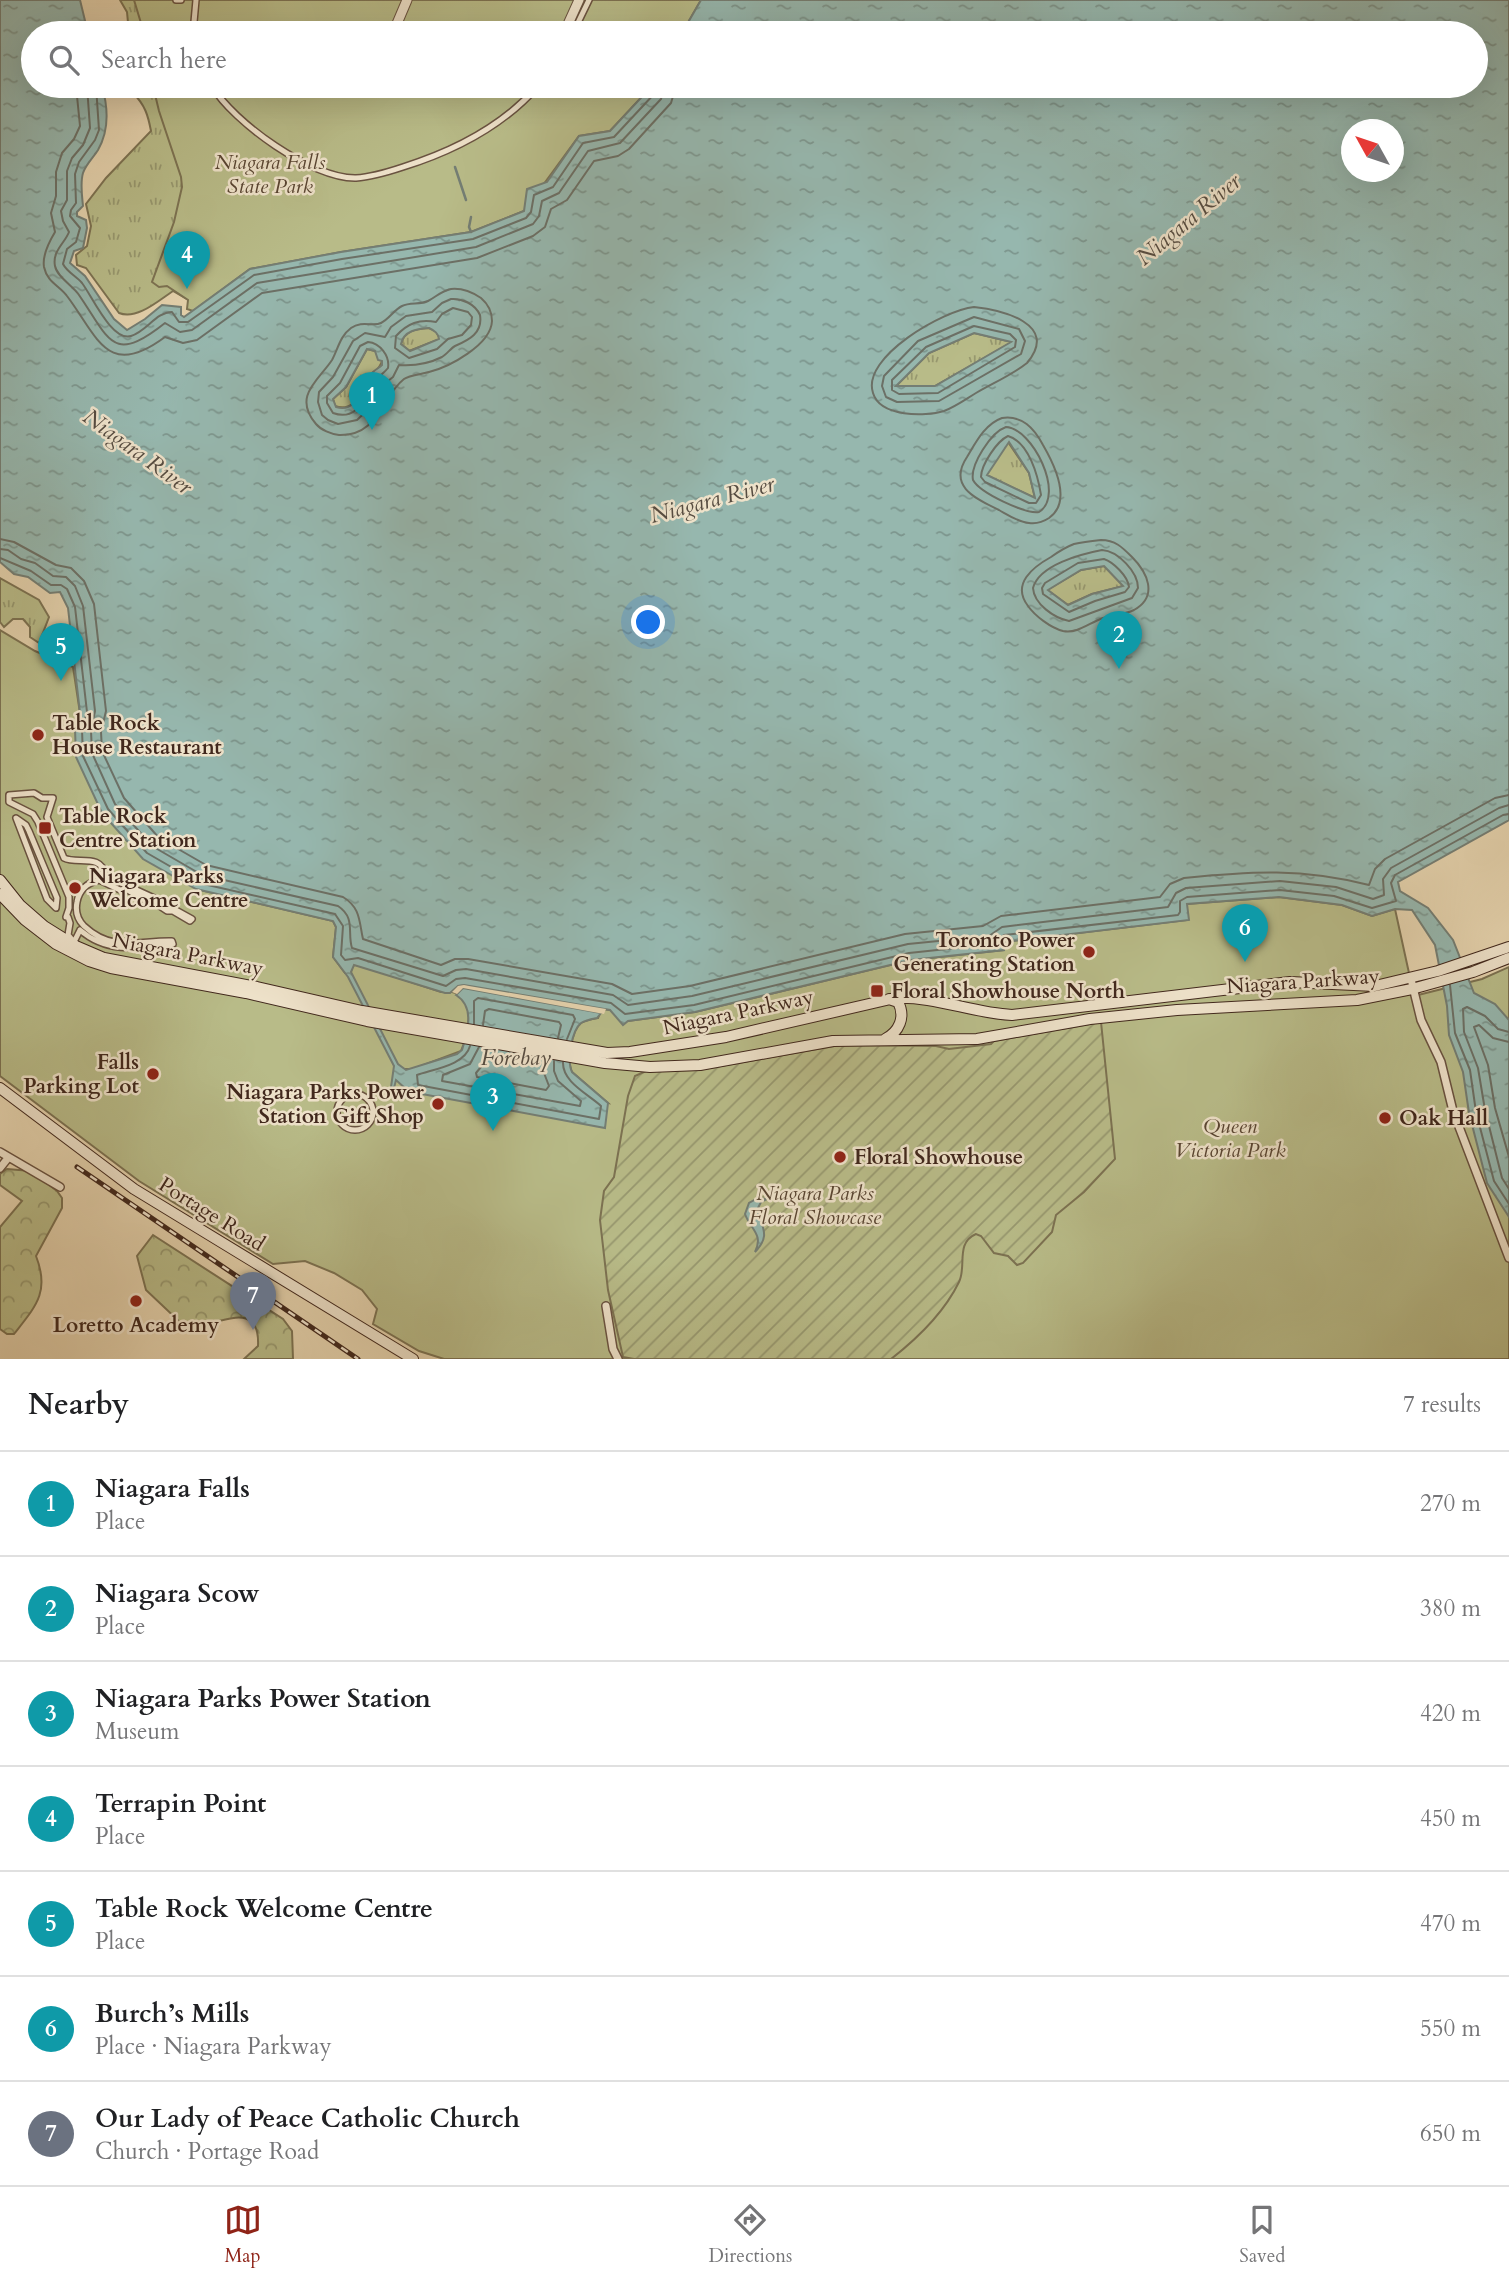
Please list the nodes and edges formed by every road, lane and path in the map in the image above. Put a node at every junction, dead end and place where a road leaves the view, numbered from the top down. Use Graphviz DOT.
graph roads {
  1 [pos="176,0"];
  2 [pos="181,0"];
  3 [pos="195,0"];
  4 [pos="407,0"];
  5 [pos="579,0"];
  6 [pos="589,0"];
  7 [pos="194,21"];
  8 [pos="398,21"];
  9 [pos="569,21"];
  10 [pos="579,21"];
  11 [pos="222,98"];
  12 [pos="526,98"];
  13 [pos="54,798"];
  14 [pos="0,880"];
  15 [pos="0,894"];
  16 [pos="56,908"];
  17 [pos="1509,947"];
  18 [pos="1509,958"];
  19 [pos="1471,967"];
  20 [pos="1411,984"];
  21 [pos="889,999"];
  22 [pos="371,1017"];
  23 [pos="462,1033"];
  24 [pos="881,1040"];
  25 [pos="574,1053"];
  26 [pos="0,1088"];
  27 [pos="350,1130"];
  28 [pos="0,1152"];
  29 [pos="8,1158"];
  30 [pos="0,1168"];
  31 [pos="60,1187"];
  32 [pos="1509,1258"];
  33 [pos="606,1306"];
  34 [pos="413,1359"];
  35 [pos="618,1359"];
  1 -- 2 [label="street"];
  3 -- 7 [label="street"];
  4 -- 8 [label="street"];
  5 -- 9 [label="street"];
  6 -- 10 [label="street"];
  11 -- 12 [label="street"];
  13 -- 13 [label="street"];
  14 -- 22 [label="main road, Niagara Parkway"];
  15 -- 22 [label="main road, Niagara Parkway"];
  16 -- 16 [label="street"];
  17 -- 19 [label="main road, Niagara Parkway"];
  18 -- 19 [label="main road, Niagara Parkway"];
  19 -- 20 [label="main road, Niagara Parkway"];
  20 -- 21 [label="main road, Niagara Parkway"];
  20 -- 24 [label="main road, Niagara Parkway"];
  20 -- 32 [label="street"];
  21 -- 24 [label="main road"];
  21 -- 25 [label="main road, Niagara Parkway"];
  22 -- 23 [label="main road, Niagara Parkway"];
  22 -- 23 [label="main road, Niagara Parkway"];
  23 -- 25 [label="main road, Niagara Parkway"];
  24 -- 25 [label="main road, Niagara Parkway"];
  26 -- 34 [label="main road, Portage Road"];
  27 -- 27 [label="street"];
  28 -- 29 [label="street"];
  29 -- 30 [label="street"];
  29 -- 31 [label="street"];
  33 -- 35 [label="street"];
}
